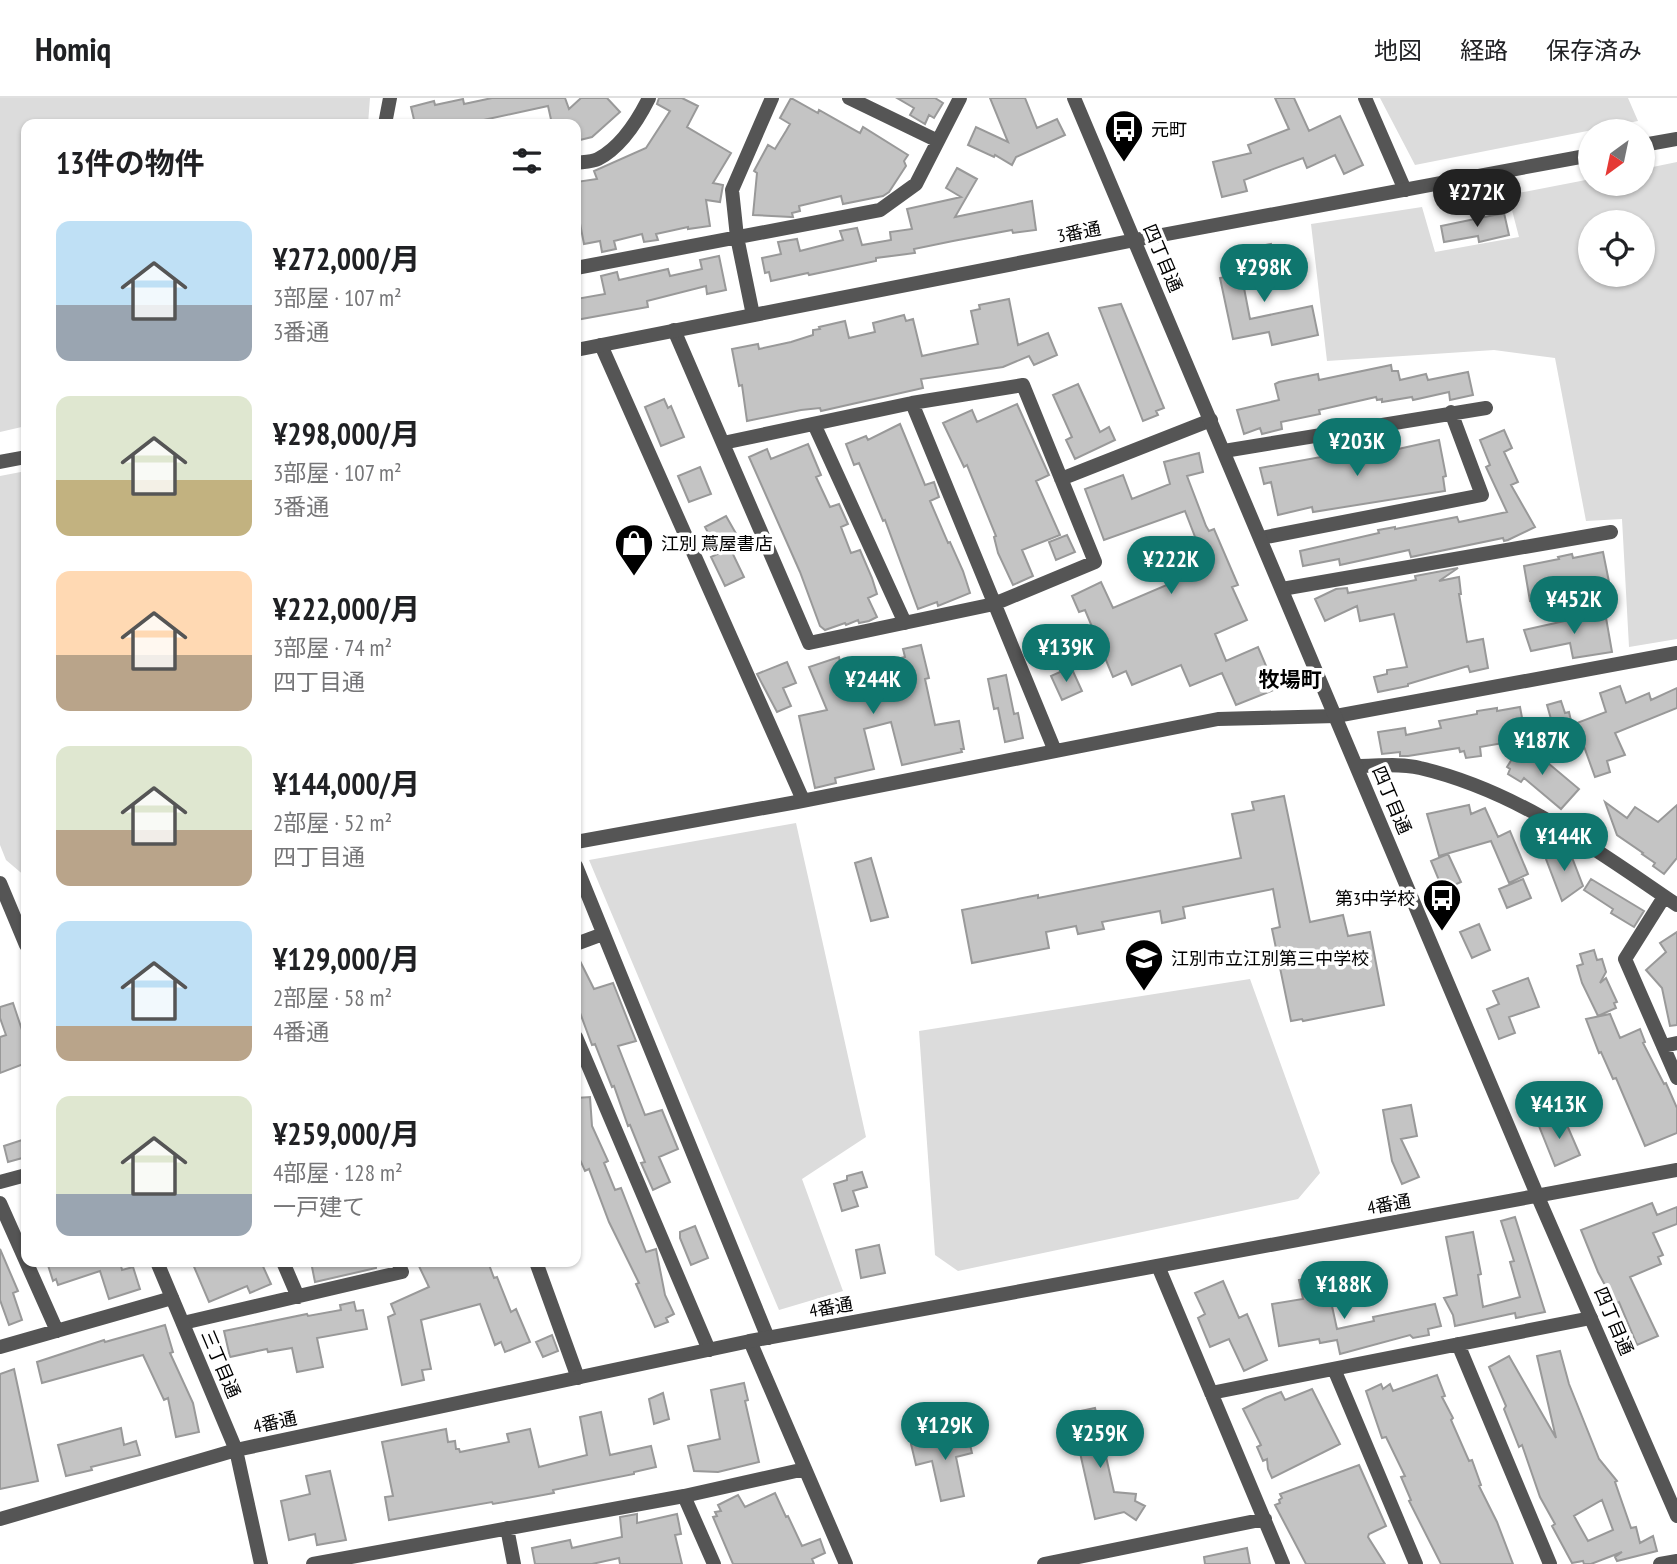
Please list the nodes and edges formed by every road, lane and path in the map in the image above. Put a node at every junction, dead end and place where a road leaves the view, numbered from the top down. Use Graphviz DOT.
graph roads {
  1 [pos="390,98"];
  2 [pos="649,98"];
  3 [pos="772,98"];
  4 [pos="849,98"];
  5 [pos="960,98"];
  6 [pos="1074,98"];
  7 [pos="1365,98"];
  8 [pos="387,119"];
  9 [pos="1677,139"];
  10 [pos="938,141"];
  11 [pos="1656,143"];
  12 [pos="1578,157"];
  13 [pos="581,162"];
  14 [pos="1405,190"];
  15 [pos="737,237"];
  16 [pos="1135,240"];
  17 [pos="581,267"];
  18 [pos="753,315"];
  19 [pos="674,330"];
  20 [pos="601,345"];
  21 [pos="581,349"];
  22 [pos="912,403"];
  23 [pos="1486,408"];
  24 [pos="1451,412"];
  25 [pos="1211,420"];
  26 [pos="814,424"];
  27 [pos="723,443"];
  28 [pos="1224,451"];
  29 [pos="21,458"];
  30 [pos="0,463"];
  31 [pos="1061,479"];
  32 [pos="1611,532"];
  33 [pos="1261,538"];
  34 [pos="1282,589"];
  35 [pos="995,604"];
  36 [pos="905,623"];
  37 [pos="1677,653"];
  38 [pos="1336,716"];
  39 [pos="1055,751"];
  40 [pos="1357,766"];
  41 [pos="803,800"];
  42 [pos="581,841"];
  43 [pos="581,879"];
  44 [pos="0,883"];
  45 [pos="1664,897"];
  46 [pos="1677,905"];
  47 [pos="21,933"];
  48 [pos="603,934"];
  49 [pos="581,942"];
  50 [pos="1670,1044"];
  51 [pos="581,1049"];
  52 [pos="1677,1078"];
  53 [pos="1677,1170"];
  54 [pos="21,1176"];
  55 [pos="0,1182"];
  56 [pos="1538,1197"];
  57 [pos="0,1203"];
  58 [pos="21,1250"];
  59 [pos="1158,1266"];
  60 [pos="28,1267"];
  61 [pos="160,1267"];
  62 [pos="285,1267"];
  63 [pos="400,1267"];
  64 [pos="538,1267"];
  65 [pos="298,1297"];
  66 [pos="172,1298"];
  67 [pos="1591,1318"];
  68 [pos="183,1324"];
  69 [pos="57,1331"];
  70 [pos="768,1338"];
  71 [pos="750,1341"];
  72 [pos="1458,1344"];
  73 [pos="0,1347"];
  74 [pos="709,1350"];
  75 [pos="1334,1369"];
  76 [pos="578,1378"];
  77 [pos="1211,1393"];
  78 [pos="236,1450"];
  79 [pos="806,1469"];
  80 [pos="684,1496"];
  81 [pos="1676,1509"];
  82 [pos="0,1519"];
  83 [pos="1265,1519"];
  84 [pos="507,1528"];
  85 [pos="389,1557"];
  86 [pos="1677,1561"];
  87 [pos="261,1564"];
  88 [pos="313,1564"];
  89 [pos="514,1564"];
  90 [pos="714,1564"];
  91 [pos="846,1564"];
  92 [pos="1044,1564"];
  93 [pos="1283,1564"];
  94 [pos="1416,1564"];
  95 [pos="1550,1564"];
  96 [pos="1660,1564"];
  1 -- 8 [label="street"];
  2 -- 13 [label="street"];
  3 -- 15 [label="street"];
  4 -- 10 [label="street"];
  5 -- 10 [label="street"];
  6 -- 16 [label="street, 四丁目通"];
  7 -- 14 [label="street"];
  9 -- 11 [label="street"];
  10 -- 15 [label="street"];
  12 -- 14 [label="street, 3番通"];
  14 -- 16 [label="street, 3番通"];
  15 -- 17 [label="street"];
  15 -- 18 [label="street"];
  16 -- 18 [label="street, 3番通"];
  16 -- 25 [label="street, 四丁目通"];
  18 -- 19 [label="street, 3番通"];
  19 -- 20 [label="street, 3番通"];
  19 -- 27 [label="street"];
  20 -- 21 [label="street, 3番通"];
  20 -- 41 [label="street"];
  22 -- 26 [label="street"];
  22 -- 31 [label="street"];
  22 -- 35 [label="street"];
  23 -- 24 [label="street"];
  24 -- 28 [label="street"];
  24 -- 33 [label="street"];
  25 -- 28 [label="street, 四丁目通"];
  25 -- 31 [label="street"];
  26 -- 27 [label="street"];
  26 -- 36 [label="street"];
  27 -- 36 [label="street"];
  28 -- 33 [label="street, 四丁目通"];
  29 -- 30 [label="street"];
  31 -- 35 [label="street"];
  32 -- 34 [label="street"];
  33 -- 34 [label="street, 四丁目通"];
  34 -- 38 [label="street, 四丁目通"];
  35 -- 36 [label="street"];
  35 -- 39 [label="street"];
  37 -- 38 [label="street"];
  38 -- 39 [label="street"];
  38 -- 40 [label="street, 四丁目通"];
  39 -- 41 [label="street"];
  40 -- 45 [label="street"];
  40 -- 56 [label="street, 四丁目通"];
  41 -- 42 [label="street"];
  43 -- 48 [label="street"];
  44 -- 47 [label="street"];
  45 -- 46 [label="street"];
  45 -- 50 [label="street"];
  48 -- 49 [label="street"];
  48 -- 70 [label="street"];
  50 -- 52 [label="street"];
  51 -- 74 [label="street"];
  53 -- 56 [label="street, 4番通"];
  54 -- 55 [label="street"];
  56 -- 59 [label="street, 4番通"];
  56 -- 67 [label="street, 四丁目通"];
  57 -- 58 [label="street"];
  59 -- 70 [label="street, 4番通"];
  59 -- 77 [label="street"];
  60 -- 69 [label="street"];
  61 -- 66 [label="street, 三丁目通"];
  62 -- 65 [label="street"];
  63 -- 65 [label="street"];
  64 -- 76 [label="street"];
  65 -- 68 [label="street"];
  66 -- 68 [label="street, 三丁目通"];
  66 -- 69 [label="street"];
  67 -- 72 [label="street"];
  67 -- 81 [label="street, 四丁目通"];
  68 -- 78 [label="street, 三丁目通"];
  69 -- 73 [label="street"];
  70 -- 71 [label="street, 4番通"];
  71 -- 74 [label="street, 4番通"];
  71 -- 79 [label="street"];
  72 -- 75 [label="street"];
  72 -- 95 [label="street"];
  74 -- 76 [label="street, 4番通"];
  75 -- 77 [label="street"];
  75 -- 94 [label="street"];
  76 -- 78 [label="street, 4番通"];
  77 -- 83 [label="street"];
  78 -- 82 [label="street, 4番通"];
  78 -- 87 [label="street, 三丁目通"];
  79 -- 80 [label="street"];
  79 -- 91 [label="street"];
  80 -- 84 [label="street"];
  80 -- 90 [label="street"];
  83 -- 92 [label="street"];
  83 -- 93 [label="street"];
  84 -- 85 [label="street"];
  84 -- 89 [label="street"];
  85 -- 88 [label="street"];
  86 -- 96 [label="street"];
}
